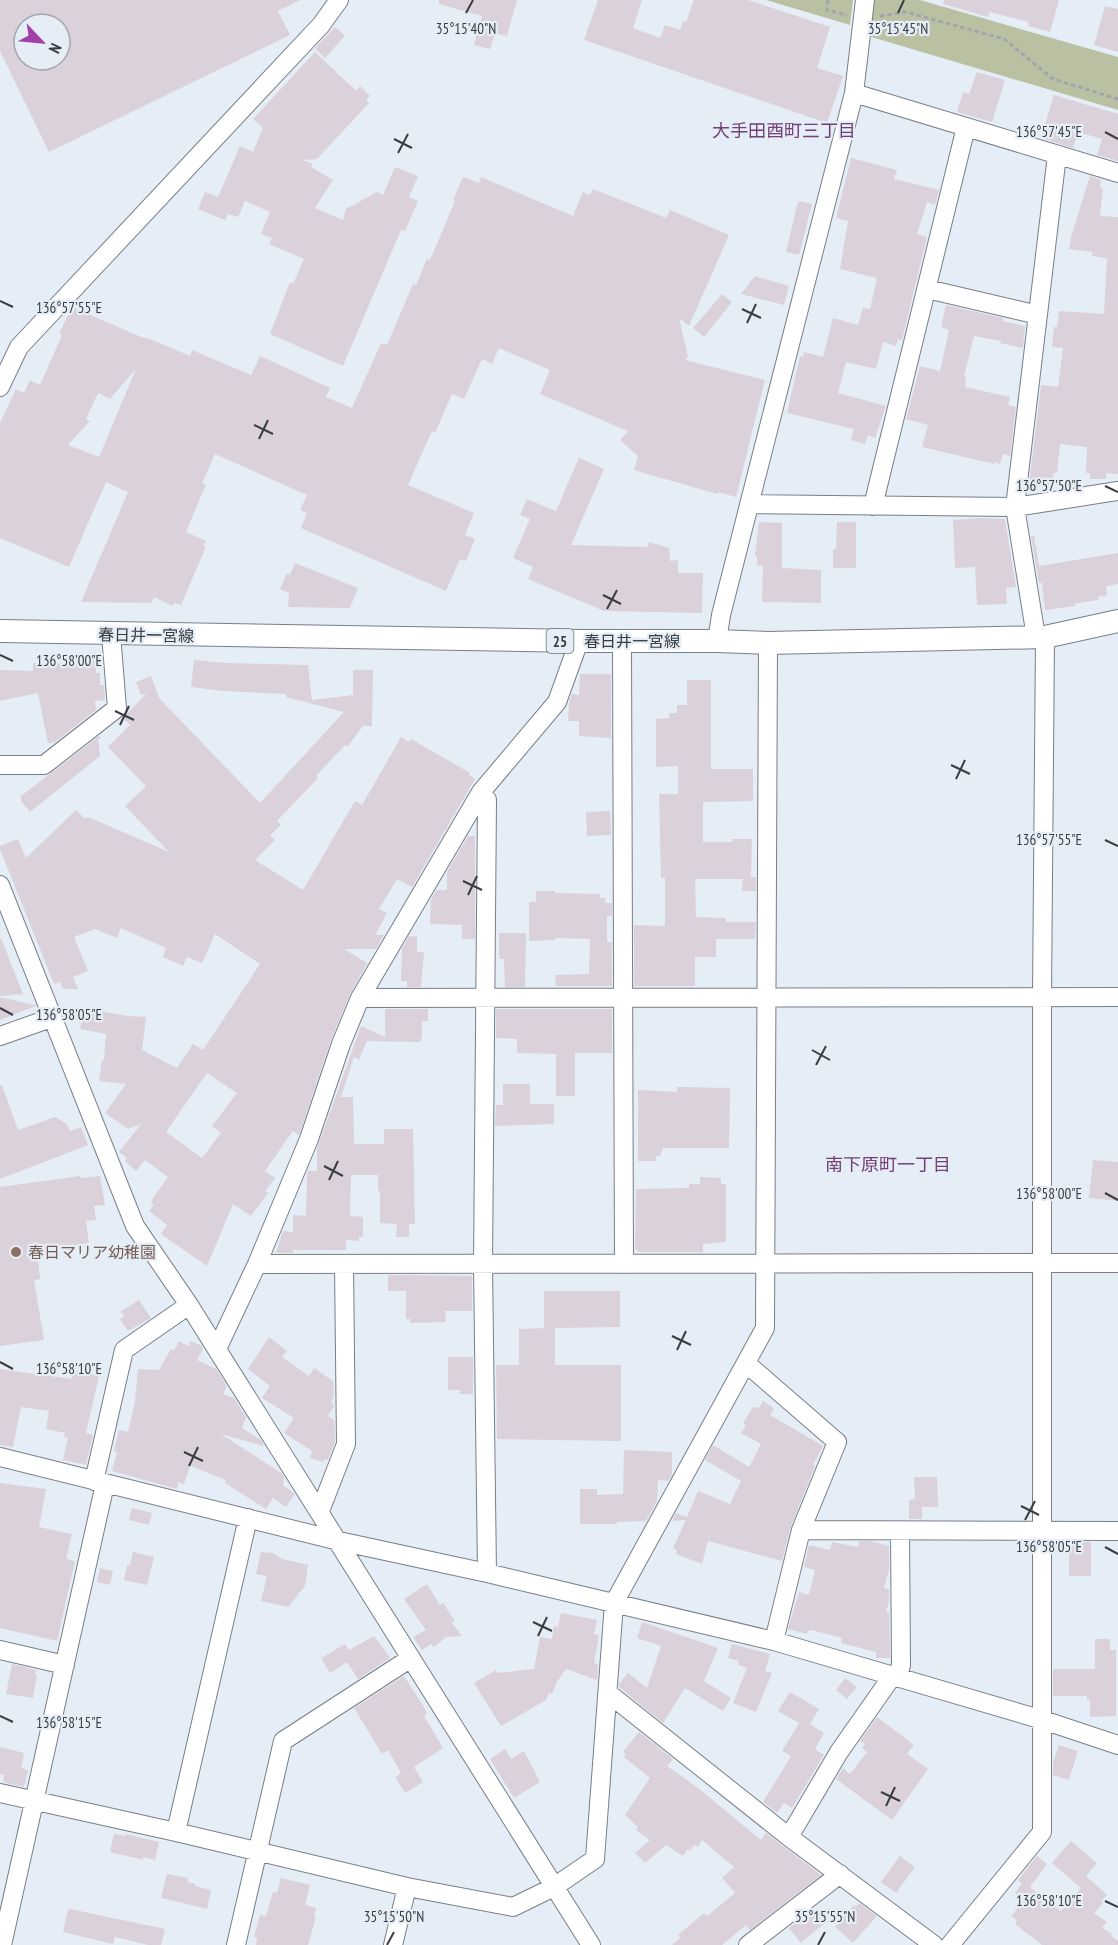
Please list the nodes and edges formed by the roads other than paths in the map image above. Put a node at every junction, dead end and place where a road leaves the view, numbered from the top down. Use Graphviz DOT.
graph roads {
  1 [pos="339,0"];
  2 [pos="865,0"];
  3 [pos="854,93"];
  4 [pos="966,127"];
  5 [pos="1057,155"];
  6 [pos="1118,173"];
  7 [pos="927,289"];
  8 [pos="1038,315"];
  9 [pos="0,387"];
  10 [pos="1118,491"];
  11 [pos="750,504"];
  12 [pos="873,506"];
  13 [pos="1015,507"];
  14 [pos="1118,621"];
  15 [pos="0,631"];
  16 [pos="111,634"];
  17 [pos="1041,637"];
  18 [pos="579,641"];
  19 [pos="717,641"];
  20 [pos="622,642"];
  21 [pos="768,643"];
  22 [pos="0,765"];
  23 [pos="481,792"];
  24 [pos="0,885"];
  25 [pos="1042,996"];
  26 [pos="486,997"];
  27 [pos="765,997"];
  28 [pos="1118,997"];
  29 [pos="360,998"];
  30 [pos="624,998"];
  31 [pos="51,1018"];
  32 [pos="0,1036"];
  33 [pos="1042,1263"];
  34 [pos="1118,1263"];
  35 [pos="257,1264"];
  36 [pos="344,1264"];
  37 [pos="624,1264"];
  38 [pos="765,1264"];
  39 [pos="483,1265"];
  40 [pos="189,1305"];
  41 [pos="217,1349"];
  42 [pos="747,1364"];
  43 [pos="0,1457"];
  44 [pos="100,1482"];
  45 [pos="320,1511"];
  46 [pos="248,1518"];
  47 [pos="801,1530"];
  48 [pos="900,1531"];
  49 [pos="1041,1531"];
  50 [pos="1118,1531"];
  51 [pos="339,1541"];
  52 [pos="487,1573"];
  53 [pos="614,1603"];
  54 [pos="774,1641"];
  55 [pos="0,1650"];
  56 [pos="411,1658"];
  57 [pos="65,1665"];
  58 [pos="895,1676"];
  59 [pos="608,1693"];
  60 [pos="1042,1720"];
  61 [pos="1118,1745"];
  62 [pos="0,1793"];
  63 [pos="34,1801"];
  64 [pos="177,1832"];
  65 [pos="789,1837"];
  66 [pos="257,1851"];
  67 [pos="840,1874"];
  68 [pos="407,1887"];
  69 [pos="554,1887"];
  70 [pos="3,1923"];
  71 [pos="2,1945"];
  72 [pos="236,1945"];
  73 [pos="393,1945"];
  74 [pos="591,1945"];
  75 [pos="748,1945"];
  76 [pos="934,1945"];
  77 [pos="950,1945"];
  1 -- 9 [label="street"];
  2 -- 3 [label="street"];
  3 -- 4 [label="street"];
  3 -- 11 [label="street"];
  4 -- 5 [label="street"];
  4 -- 7 [label="street"];
  5 -- 6 [label="street"];
  5 -- 8 [label="street"];
  7 -- 8 [label="street"];
  7 -- 12 [label="street"];
  8 -- 13 [label="street"];
  10 -- 13 [label="street"];
  11 -- 12 [label="street"];
  11 -- 19 [label="street"];
  12 -- 13 [label="street"];
  13 -- 17 [label="street"];
  14 -- 17 [label="main road, 春日井一宮線 / 25"];
  15 -- 16 [label="main road, 春日井一宮線 / 25"];
  16 -- 18 [label="main road, 春日井一宮線 / 25"];
  16 -- 22 [label="street"];
  17 -- 21 [label="main road, 春日井一宮線 / 25"];
  17 -- 25 [label="street"];
  18 -- 20 [label="main road, 春日井一宮線 / 25"];
  18 -- 23 [label="street"];
  19 -- 20 [label="main road, 春日井一宮線 / 25"];
  19 -- 21 [label="main road, 春日井一宮線 / 25"];
  20 -- 30 [label="street"];
  21 -- 27 [label="street"];
  23 -- 26 [label="street"];
  23 -- 29 [label="street"];
  24 -- 31 [label="street"];
  25 -- 27 [label="street"];
  25 -- 28 [label="street"];
  25 -- 33 [label="street"];
  26 -- 29 [label="street"];
  26 -- 30 [label="street"];
  26 -- 39 [label="street"];
  27 -- 30 [label="street"];
  27 -- 38 [label="street"];
  29 -- 35 [label="street"];
  30 -- 37 [label="street"];
  31 -- 32 [label="street"];
  31 -- 40 [label="street"];
  33 -- 34 [label="street"];
  33 -- 38 [label="street"];
  33 -- 49 [label="street"];
  35 -- 36 [label="street"];
  35 -- 41 [label="street"];
  36 -- 39 [label="street"];
  36 -- 45 [label="street"];
  37 -- 38 [label="street"];
  37 -- 39 [label="street"];
  38 -- 42 [label="street"];
  39 -- 52 [label="street"];
  40 -- 41 [label="street"];
  40 -- 44 [label="street"];
  41 -- 45 [label="street"];
  42 -- 47 [label="street"];
  42 -- 53 [label="street"];
  43 -- 44 [label="street"];
  44 -- 46 [label="street"];
  44 -- 57 [label="street"];
  45 -- 51 [label="street"];
  46 -- 51 [label="street"];
  46 -- 64 [label="street"];
  47 -- 48 [label="street"];
  47 -- 54 [label="street"];
  48 -- 49 [label="street"];
  48 -- 58 [label="street"];
  49 -- 50 [label="street"];
  49 -- 60 [label="street"];
  51 -- 52 [label="street"];
  51 -- 56 [label="street"];
  52 -- 53 [label="street"];
  53 -- 54 [label="street"];
  53 -- 59 [label="street"];
  54 -- 58 [label="street"];
  55 -- 57 [label="street"];
  56 -- 66 [label="street"];
  56 -- 69 [label="street"];
  57 -- 63 [label="street"];
  58 -- 60 [label="street"];
  58 -- 65 [label="street"];
  59 -- 65 [label="street"];
  59 -- 69 [label="street"];
  60 -- 61 [label="street"];
  60 -- 77 [label="street"];
  62 -- 63 [label="street"];
  63 -- 64 [label="street"];
  63 -- 70 [label="street"];
  64 -- 66 [label="street"];
  65 -- 67 [label="street"];
  66 -- 68 [label="street"];
  66 -- 72 [label="street"];
  67 -- 75 [label="street"];
  67 -- 76 [label="street"];
  68 -- 69 [label="street"];
  68 -- 73 [label="street"];
  69 -- 74 [label="street"];
  70 -- 71 [label="street"];
}
